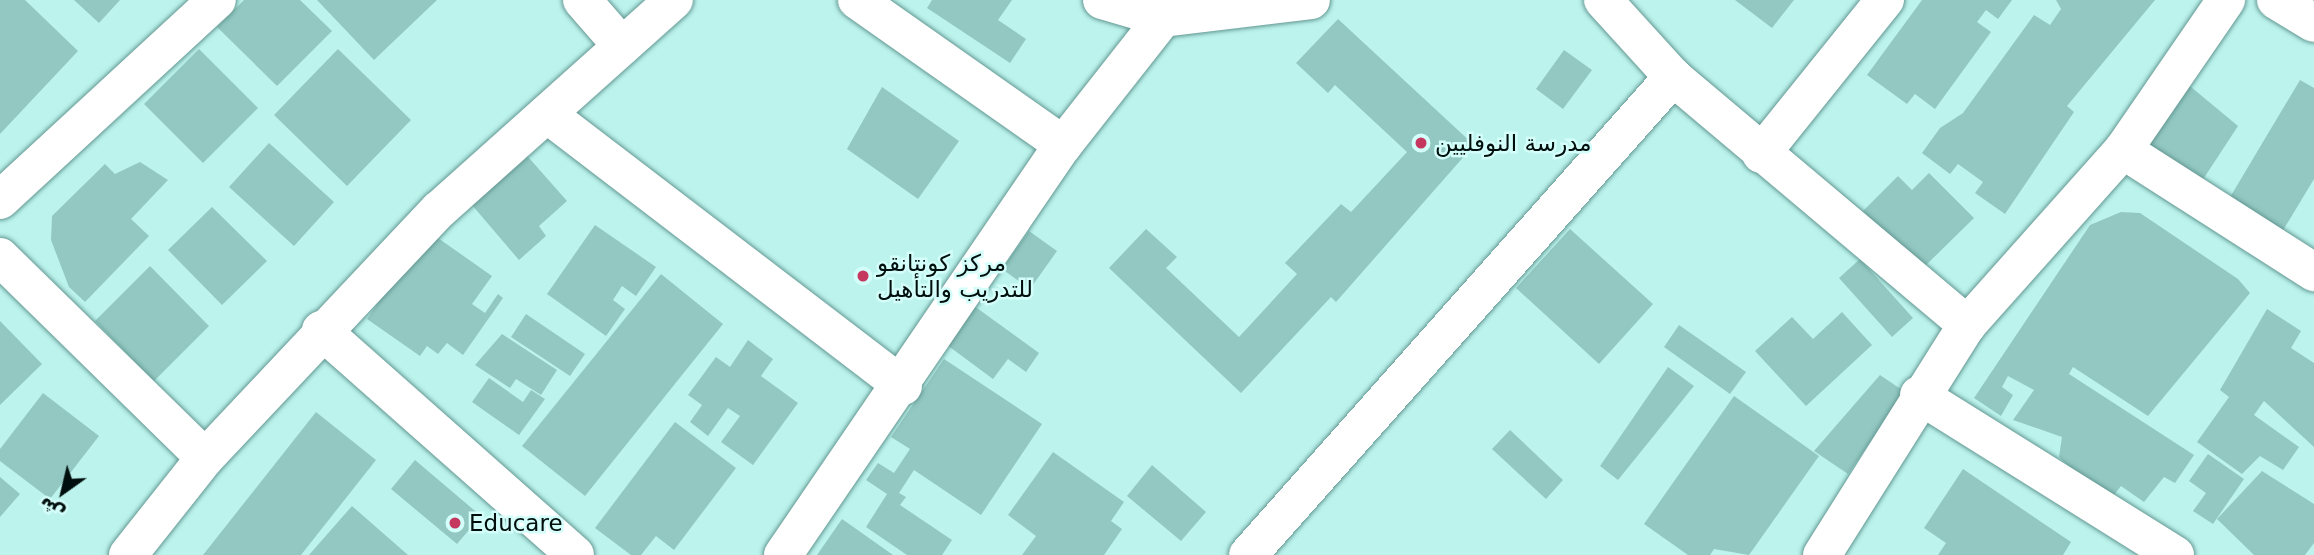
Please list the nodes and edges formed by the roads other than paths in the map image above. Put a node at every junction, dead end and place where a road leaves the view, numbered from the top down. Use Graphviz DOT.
graph roads {
  1 [pos="217,0"];
  2 [pos="582,0"];
  3 [pos="674,0"];
  4 [pos="856,0"];
  5 [pos="1102,0"];
  6 [pos="1311,0"];
  7 [pos="1603,0"];
  8 [pos="1885,0"];
  9 [pos="2226,0"];
  10 [pos="2276,0"];
  11 [pos="1163,18"];
  12 [pos="2314,23"];
  13 [pos="622,46"];
  14 [pos="1673,77"];
  15 [pos="548,114"];
  16 [pos="1063,145"];
  17 [pos="2123,150"];
  18 [pos="1761,154"];
  19 [pos="0,200"];
  20 [pos="0,257"];
  21 [pos="2314,272"];
  22 [pos="1967,325"];
  23 [pos="321,330"];
  24 [pos="903,386"];
  25 [pos="1919,395"];
  26 [pos="205,458"];
  27 [pos="132,554"];
  28 [pos="2169,554"];
  29 [pos="575,555"];
  30 [pos="783,555"];
  31 [pos="1248,555"];
  32 [pos="1822,555"];
  1 -- 19 [label="street"];
  2 -- 13 [label="street"];
  3 -- 13 [label="street"];
  4 -- 16 [label="street"];
  5 -- 11 [label="street"];
  6 -- 11 [label="street"];
  7 -- 14 [label="street"];
  8 -- 18 [label="street"];
  9 -- 17 [label="street"];
  10 -- 12 [label="street"];
  11 -- 16 [label="street"];
  13 -- 15 [label="street"];
  14 -- 18 [label="street"];
  14 -- 31 [label="street"];
  15 -- 23 [label="street"];
  15 -- 24 [label="street"];
  16 -- 24 [label="street"];
  17 -- 21 [label="street"];
  17 -- 22 [label="street"];
  18 -- 22 [label="street"];
  20 -- 26 [label="street"];
  22 -- 25 [label="street"];
  23 -- 26 [label="street"];
  23 -- 29 [label="street"];
  24 -- 30 [label="street"];
  25 -- 28 [label="street"];
  25 -- 32 [label="street"];
  26 -- 27 [label="street"];
}
